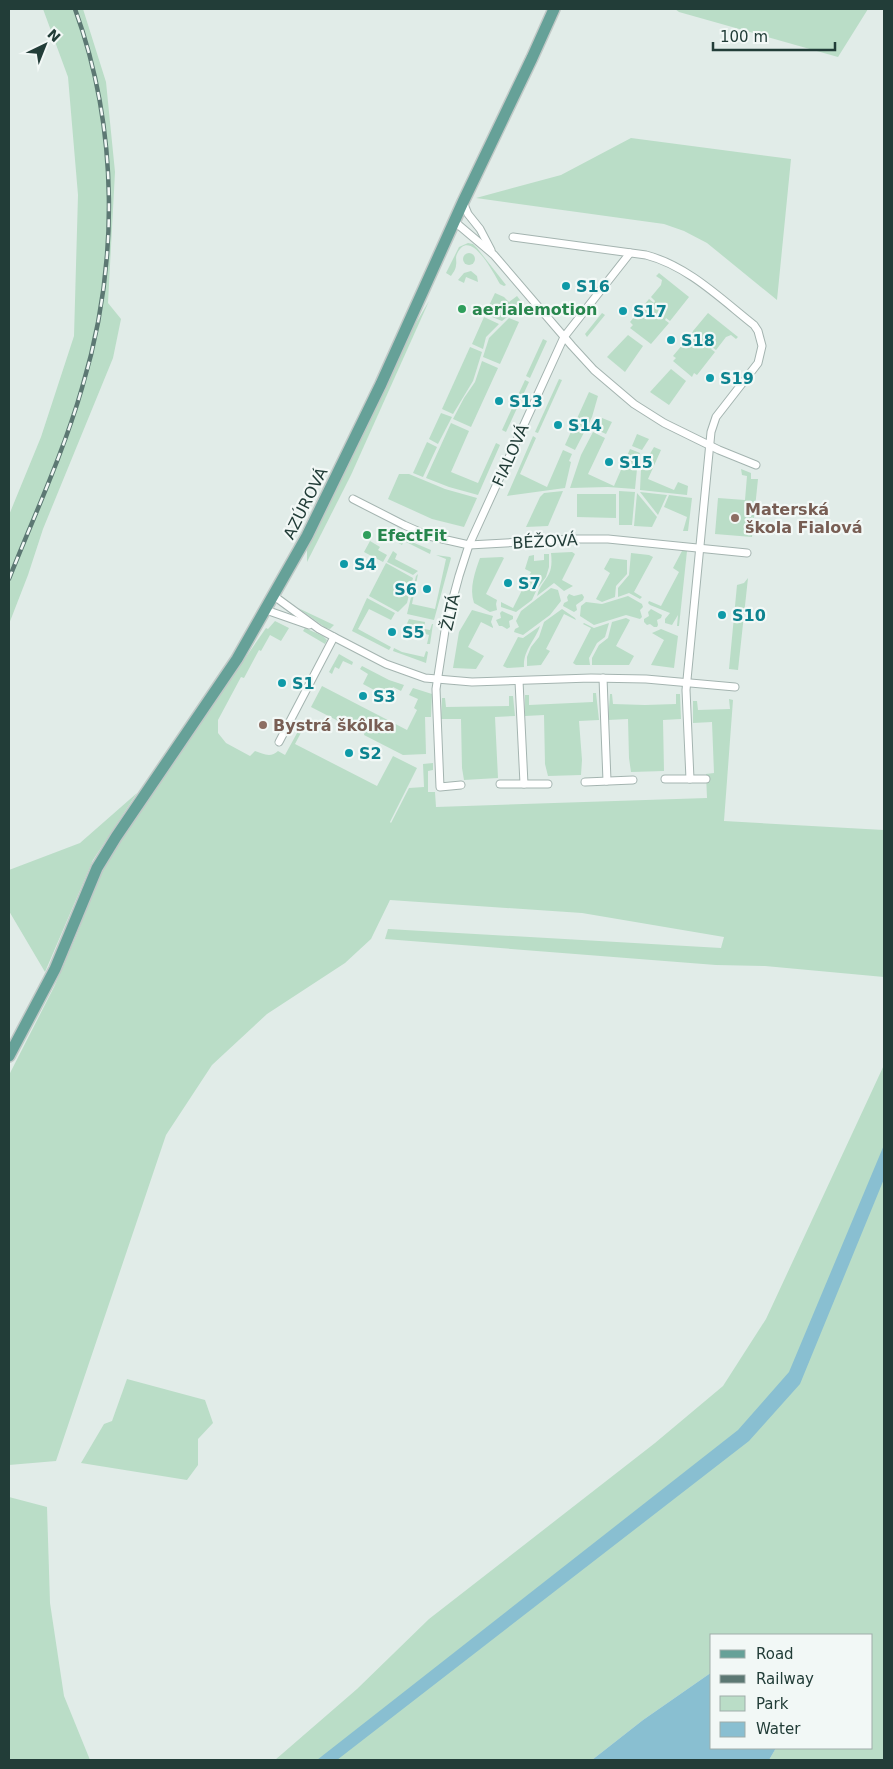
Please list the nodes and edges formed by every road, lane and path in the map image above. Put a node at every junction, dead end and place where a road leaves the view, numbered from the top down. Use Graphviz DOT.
graph roads {
  1 [pos="554,9"];
  2 [pos="463,202"];
  3 [pos="455,222"];
  4 [pos="513,237"];
  5 [pos="630,253"];
  6 [pos="494,255"];
  7 [pos="564,337"];
  8 [pos="709,446"];
  9 [pos="756,465"];
  10 [pos="353,498"];
  11 [pos="469,546"];
  12 [pos="700,548"];
  13 [pos="747,552"];
  14 [pos="274,596"];
  15 [pos="266,610"];
  16 [pos="319,629"];
  17 [pos="334,637"];
  18 [pos="603,678"];
  19 [pos="437,680"];
  20 [pos="519,681"];
  21 [pos="688,683"];
  22 [pos="735,687"];
  23 [pos="279,742"];
  24 [pos="665,779"];
  25 [pos="690,779"];
  26 [pos="706,779"];
  27 [pos="633,780"];
  28 [pos="607,781"];
  29 [pos="585,782"];
  30 [pos="500,784"];
  31 [pos="524,784"];
  32 [pos="548,784"];
  33 [pos="461,785"];
  34 [pos="9,1056"];
  1 -- 2 [label="main road, AZÚROVÁ"];
  2 -- 3 [label="main road, AZÚROVÁ"];
  2 -- 6 [label="street"];
  3 -- 6 [label="street"];
  3 -- 14 [label="main road, AZÚROVÁ"];
  4 -- 5 [label="street"];
  5 -- 7 [label="street, FIALOVÁ"];
  5 -- 8 [label="street"];
  6 -- 7 [label="street"];
  7 -- 8 [label="street"];
  7 -- 11 [label="street, FIALOVÁ"];
  8 -- 9 [label="street"];
  8 -- 12 [label="street"];
  10 -- 11 [label="street, BÉŽOVÁ"];
  11 -- 12 [label="street, BÉŽOVÁ"];
  11 -- 19 [label="street, ŽLTÁ"];
  12 -- 13 [label="street, BÉŽOVÁ"];
  12 -- 21 [label="street"];
  14 -- 15 [label="main road, AZÚROVÁ"];
  14 -- 16 [label="street"];
  15 -- 16 [label="street"];
  15 -- 34 [label="main road, AZÚROVÁ"];
  16 -- 17 [label="street"];
  17 -- 19 [label="street"];
  17 -- 23 [label="street"];
  18 -- 20 [label="street"];
  18 -- 21 [label="street"];
  18 -- 28 [label="street"];
  19 -- 20 [label="street"];
  19 -- 33 [label="street, ŽLTÁ"];
  20 -- 31 [label="street"];
  21 -- 22 [label="street"];
  21 -- 25 [label="street"];
  24 -- 25 [label="street"];
  25 -- 26 [label="street"];
  27 -- 28 [label="street"];
  28 -- 29 [label="street"];
  30 -- 31 [label="street"];
  31 -- 32 [label="street"];
}
